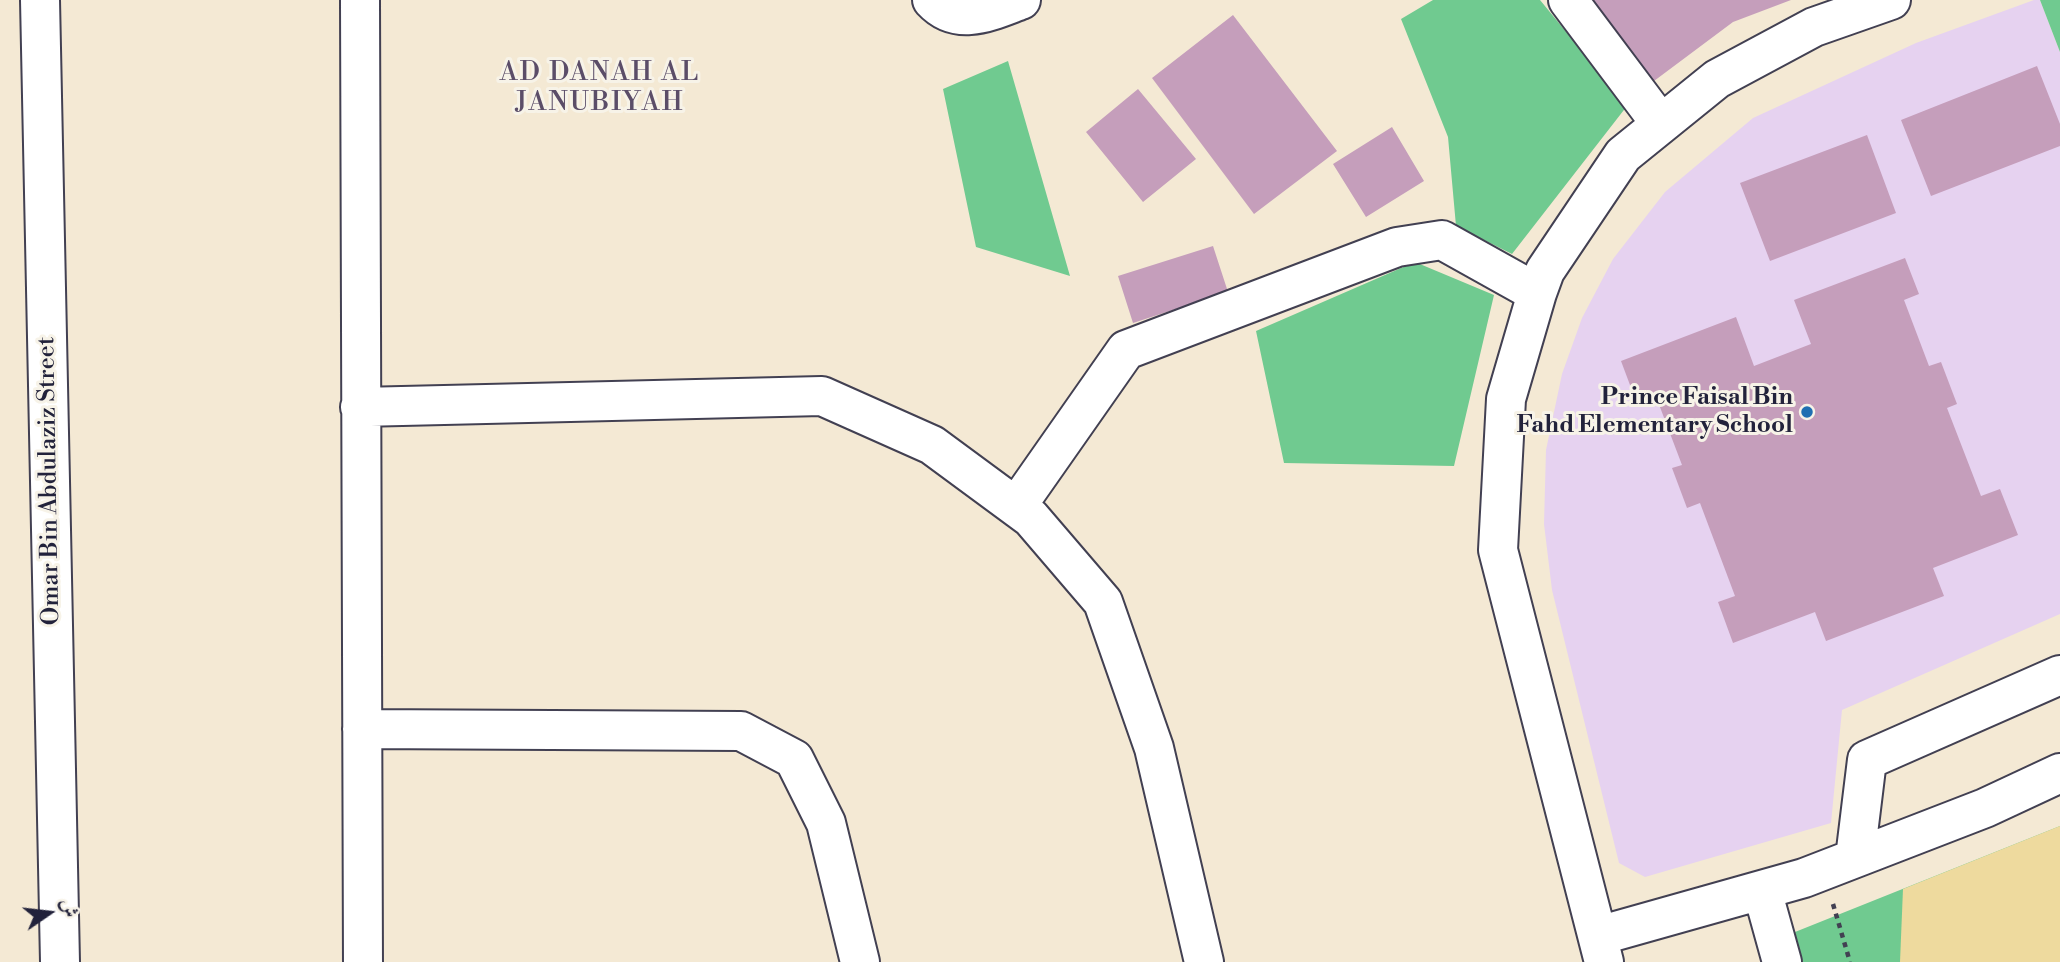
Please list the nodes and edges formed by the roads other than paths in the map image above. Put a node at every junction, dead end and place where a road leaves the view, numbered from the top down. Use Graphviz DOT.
graph roads {
  1 [pos="40,0"];
  2 [pos="360,0"];
  3 [pos="932,0"];
  4 [pos="1021,0"];
  5 [pos="1568,0"];
  6 [pos="1891,0"];
  7 [pos="1661,124"];
  8 [pos="1537,293"];
  9 [pos="360,407"];
  10 [pos="1016,507"];
  11 [pos="2060,675"];
  12 [pos="362,729"];
  13 [pos="2060,773"];
  14 [pos="1855,858"];
  15 [pos="1762,890"];
  16 [pos="1601,949"];
  17 [pos="60,962"];
  18 [pos="363,962"];
  19 [pos="860,962"];
  20 [pos="1204,962"];
  21 [pos="1782,962"];
  1 -- 17 [label="street, Omar Bin Abdulaziz Street"];
  2 -- 9 [label="street"];
  3 -- 4 [label="street"];
  5 -- 7 [label="street"];
  6 -- 7 [label="street"];
  7 -- 8 [label="street"];
  8 -- 10 [label="street"];
  8 -- 16 [label="street"];
  9 -- 10 [label="street"];
  9 -- 12 [label="street"];
  10 -- 20 [label="street"];
  11 -- 14 [label="street"];
  12 -- 18 [label="street"];
  12 -- 19 [label="street"];
  13 -- 14 [label="street"];
  14 -- 15 [label="street"];
  15 -- 16 [label="street"];
  15 -- 21 [label="street"];
}
